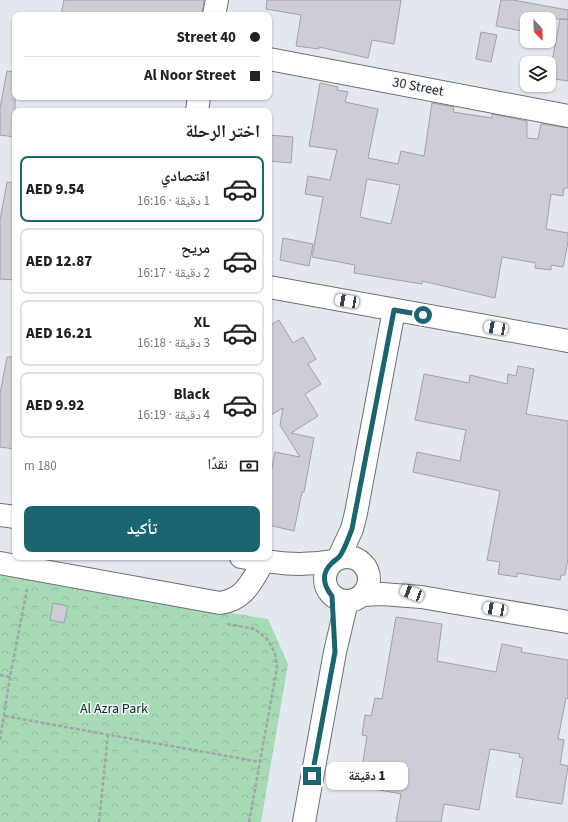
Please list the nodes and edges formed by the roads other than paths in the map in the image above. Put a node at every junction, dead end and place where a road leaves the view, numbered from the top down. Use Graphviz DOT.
graph roads {
  1 [pos="217,0"];
  2 [pos="215,12"];
  3 [pos="272,60"];
  4 [pos="568,116"];
  5 [pos="272,288"];
  6 [pos="394,310"];
  7 [pos="568,341"];
  8 [pos="0,515"];
  9 [pos="12,517"];
  10 [pos="260,560"];
  11 [pos="272,562"];
  12 [pos="0,563"];
  13 [pos="346,580"];
  14 [pos="568,622"];
  15 [pos="304,822"];
  1 -- 2 [label="street"];
  3 -- 4 [label="street, 30 Street"];
  5 -- 6 [label="street"];
  6 -- 7 [label="street"];
  6 -- 13 [label="street"];
  8 -- 9 [label="street"];
  10 -- 11 [label="street"];
  11 -- 12 [label="street"];
  11 -- 13 [label="street"];
  13 -- 14 [label="street"];
  13 -- 15 [label="street"];
}
